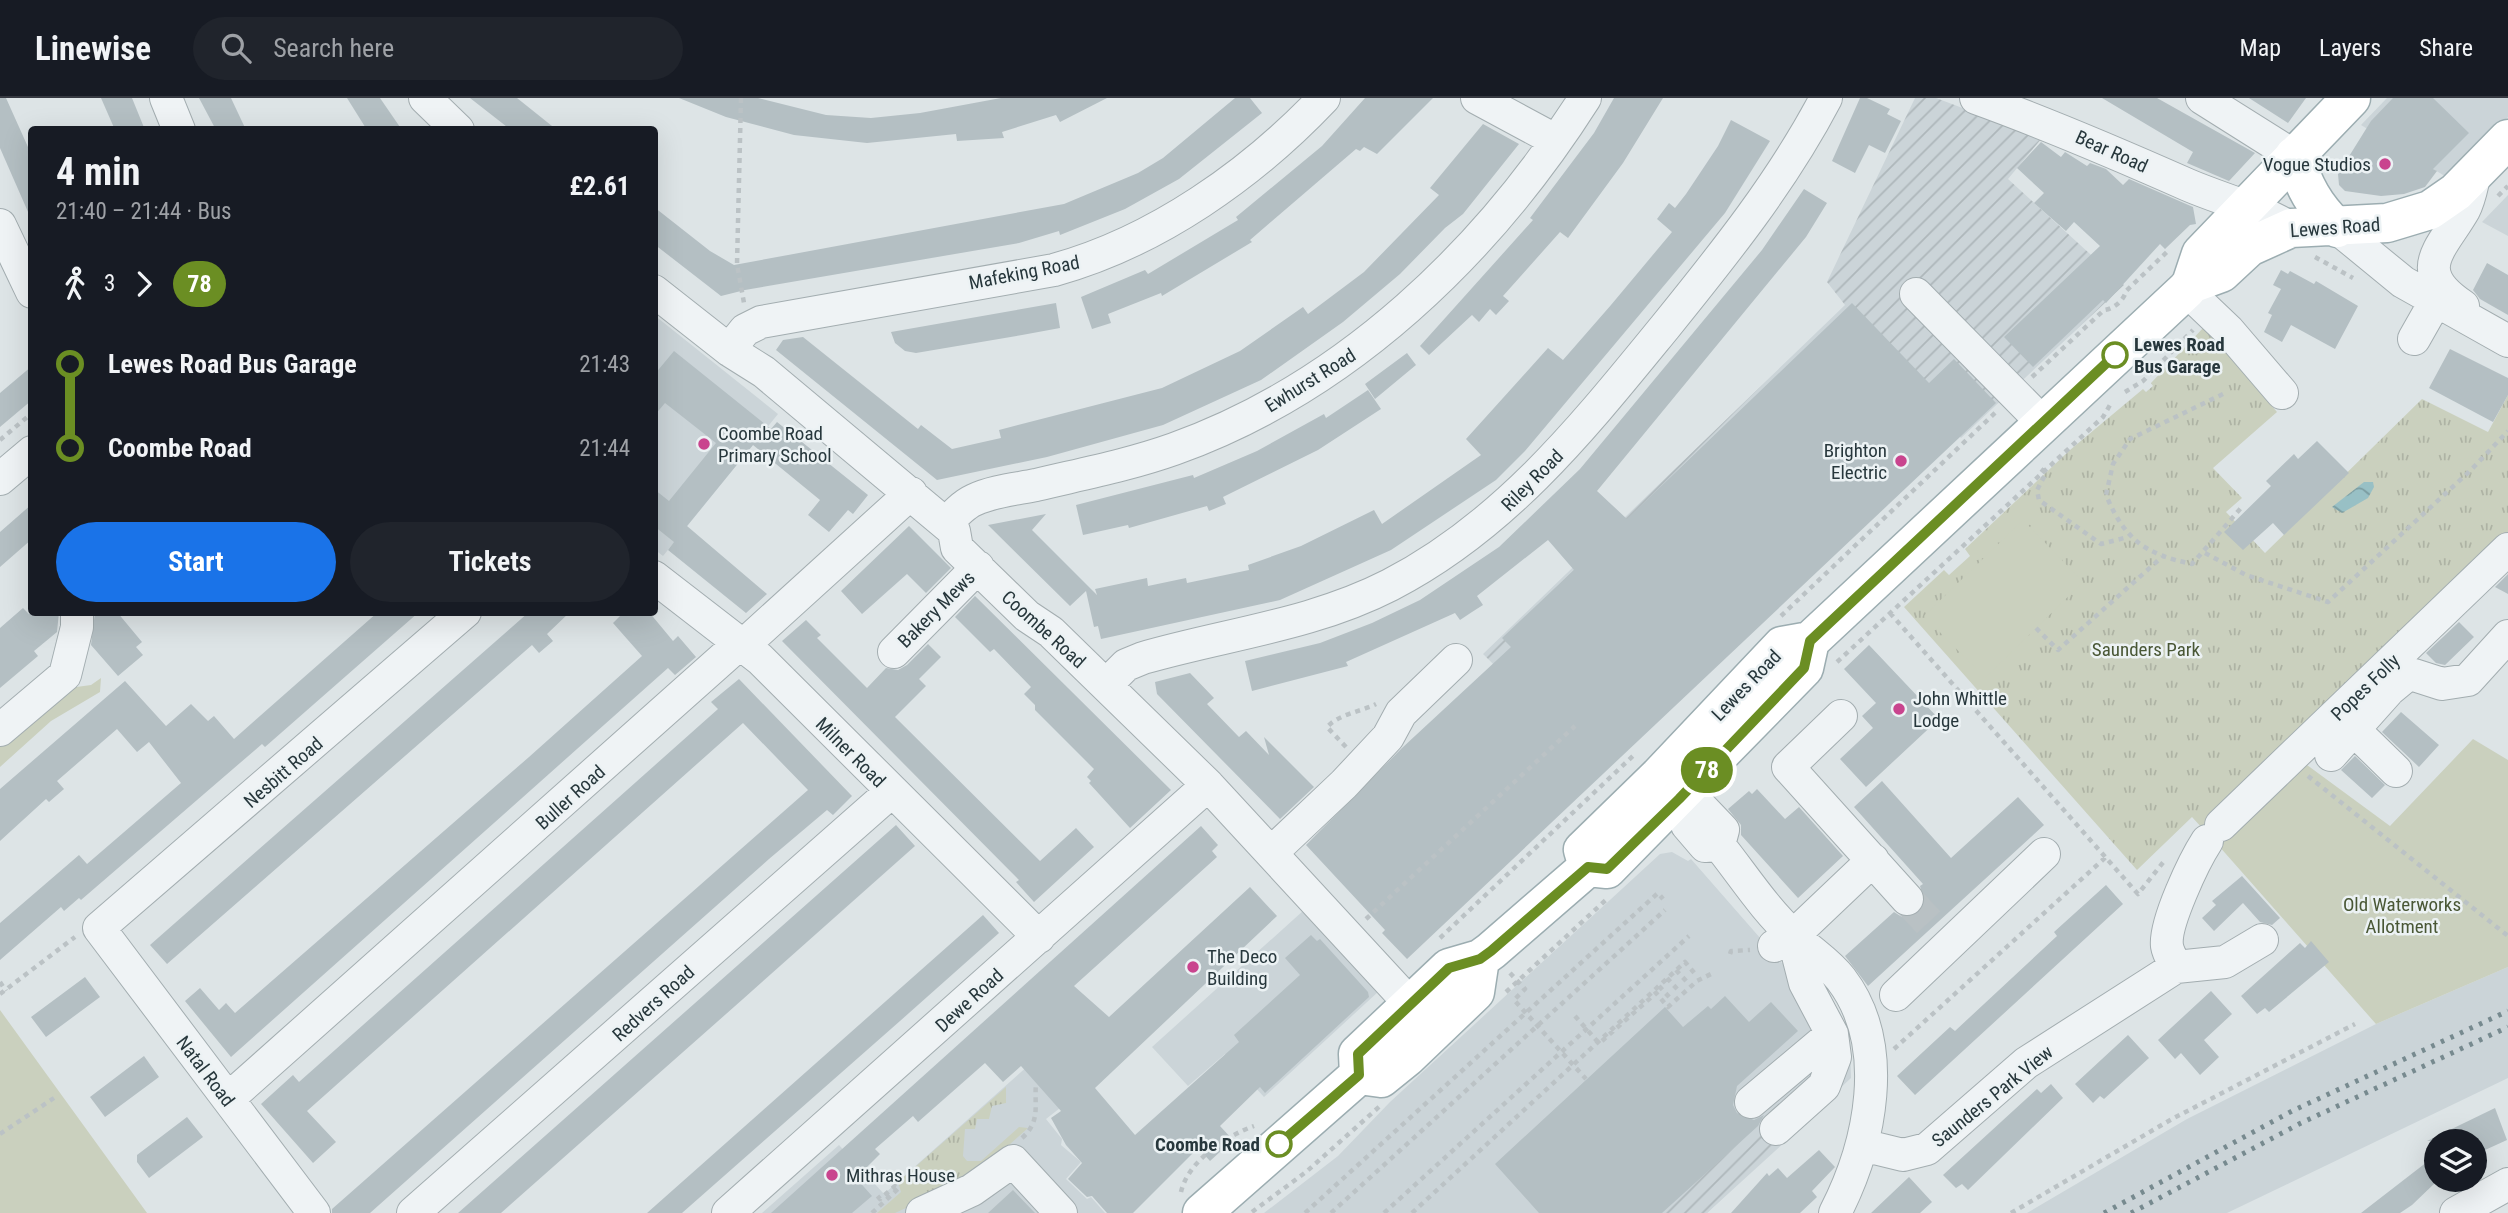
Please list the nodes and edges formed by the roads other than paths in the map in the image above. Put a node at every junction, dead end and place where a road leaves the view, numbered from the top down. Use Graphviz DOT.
graph roads {
  1 [pos="166,98"];
  2 [pos="425,98"];
  3 [pos="1324,98"];
  4 [pos="1477,98"];
  5 [pos="1585,98"];
  6 [pos="1826,98"];
  7 [pos="1976,98"];
  8 [pos="2202,98"];
  9 [pos="2351,98"];
  10 [pos="177,126"];
  11 [pos="454,126"];
  12 [pos="2508,139"];
  13 [pos="1555,140"];
  14 [pos="2294,156"];
  15 [pos="2475,173"];
  16 [pos="2248,205"];
  17 [pos="0,225"];
  18 [pos="2291,228"];
  19 [pos="2337,228"];
  20 [pos="28,284"];
  21 [pos="658,294"];
  22 [pos="1916,294"];
  23 [pos="2196,295"];
  24 [pos="2435,302"];
  25 [pos="2414,338"];
  26 [pos="2502,338"];
  27 [pos="729,349"];
  28 [pos="2282,393"];
  29 [pos="2034,447"];
  30 [pos="28,456"];
  31 [pos="0,479"];
  32 [pos="911,493"];
  33 [pos="946,524"];
  34 [pos="2508,549"];
  35 [pos="978,567"];
  36 [pos="658,580"];
  37 [pos="76,616"];
  38 [pos="460,616"];
  39 [pos="2507,640"];
  40 [pos="738,645"];
  41 [pos="894,652"];
  42 [pos="1456,660"];
  43 [pos="2409,661"];
  44 [pos="1105,685"];
  45 [pos="1841,716"];
  46 [pos="0,730"];
  47 [pos="2354,730"];
  48 [pos="2331,755"];
  49 [pos="2396,771"];
  50 [pos="1208,785"];
  51 [pos="891,792"];
  52 [pos="1676,795"];
  53 [pos="1271,853"];
  54 [pos="2044,854"];
  55 [pos="1873,860"];
  56 [pos="1907,899"];
  57 [pos="99,928"];
  58 [pos="1039,937"];
  59 [pos="2262,940"];
  60 [pos="1774,942"];
  61 [pos="1480,959"];
  62 [pos="2176,967"];
  63 [pos="1896,995"];
  64 [pos="1410,1003"];
  65 [pos="1436,1031"];
  66 [pos="1832,1034"];
  67 [pos="1359,1075"];
  68 [pos="228,1099"];
  69 [pos="1751,1102"];
  70 [pos="1776,1129"];
  71 [pos="1863,1145"];
  72 [pos="2508,1184"];
  73 [pos="314,1213"];
  74 [pos="413,1213"];
  75 [pos="728,1213"];
  76 [pos="922,1213"];
  77 [pos="1061,1213"];
  78 [pos="1202,1213"];
  79 [pos="1835,1213"];
  80 [pos="2456,1213"];
  1 -- 10 [label="street"];
  2 -- 11 [label="street"];
  3 -- 27 [label="street, Mafeking Road"];
  4 -- 13 [label="street"];
  5 -- 13 [label="street, Ewhurst Road"];
  6 -- 44 [label="street, Riley Road"];
  7 -- 16 [label="street, Bear Road"];
  8 -- 14 [label="street"];
  9 -- 14 [label="main road, Lewes Road"];
  12 -- 15 [label="main road, Lewes Road"];
  13 -- 33 [label="street, Ewhurst Road"];
  14 -- 16 [label="main road, Lewes Road"];
  14 -- 19 [label="main road"];
  15 -- 19 [label="main road, Lewes Road"];
  15 -- 26 [label="street"];
  16 -- 18 [label="street, Bear Road"];
  16 -- 23 [label="main road, Lewes Road"];
  17 -- 20 [label="street"];
  18 -- 19 [label="main road, Lewes Road"];
  18 -- 23 [label="main road, Lewes Road"];
  19 -- 24 [label="street"];
  21 -- 27 [label="street, Coombe Road"];
  22 -- 29 [label="street"];
  23 -- 28 [label="street"];
  23 -- 29 [label="main road, Lewes Road"];
  24 -- 25 [label="street"];
  24 -- 26 [label="street"];
  27 -- 32 [label="street, Coombe Road"];
  29 -- 52 [label="main road, Lewes Road"];
  30 -- 31 [label="street"];
  32 -- 33 [label="street, Coombe Road"];
  32 -- 40 [label="street, Buller Road"];
  33 -- 35 [label="street, Coombe Road"];
  34 -- 43 [label="street, Popes Folly"];
  35 -- 41 [label="street, Bakery Mews"];
  35 -- 44 [label="street, Coombe Road"];
  36 -- 40 [label="street, Milner Road"];
  37 -- 46 [label="street"];
  38 -- 57 [label="street, Nesbitt Road"];
  39 -- 43 [label="street"];
  40 -- 51 [label="street, Milner Road"];
  40 -- 68 [label="street, Buller Road"];
  42 -- 53 [label="street"];
  43 -- 47 [label="street"];
  43 -- 62 [label="street, Popes Folly"];
  44 -- 50 [label="street, Coombe Road"];
  45 -- 55 [label="street"];
  47 -- 48 [label="street"];
  47 -- 49 [label="street"];
  50 -- 53 [label="street, Coombe Road"];
  50 -- 58 [label="street, Dewe Road"];
  51 -- 58 [label="street, Milner Road"];
  51 -- 74 [label="street, Redvers Road"];
  52 -- 60 [label="street"];
  52 -- 61 [label="main road, Lewes Road"];
  53 -- 64 [label="street, Coombe Road"];
  54 -- 63 [label="street"];
  55 -- 56 [label="street"];
  55 -- 60 [label="street"];
  57 -- 68 [label="street, Natal Road"];
  58 -- 75 [label="street, Dewe Road"];
  59 -- 62 [label="street, Saunders Park View"];
  60 -- 66 [label="street"];
  60 -- 71 [label="street"];
  61 -- 64 [label="main road, Lewes Road"];
  61 -- 65 [label="main road"];
  62 -- 71 [label="street, Saunders Park View"];
  64 -- 65 [label="street, Coombe Road"];
  64 -- 67 [label="main road, Lewes Road"];
  65 -- 67 [label="main road"];
  66 -- 69 [label="street"];
  66 -- 70 [label="street"];
  67 -- 78 [label="main road"];
  68 -- 73 [label="street, Natal Road"];
  71 -- 79 [label="street"];
  72 -- 80 [label="street"];
  76 -- 77 [label="street"];
}
